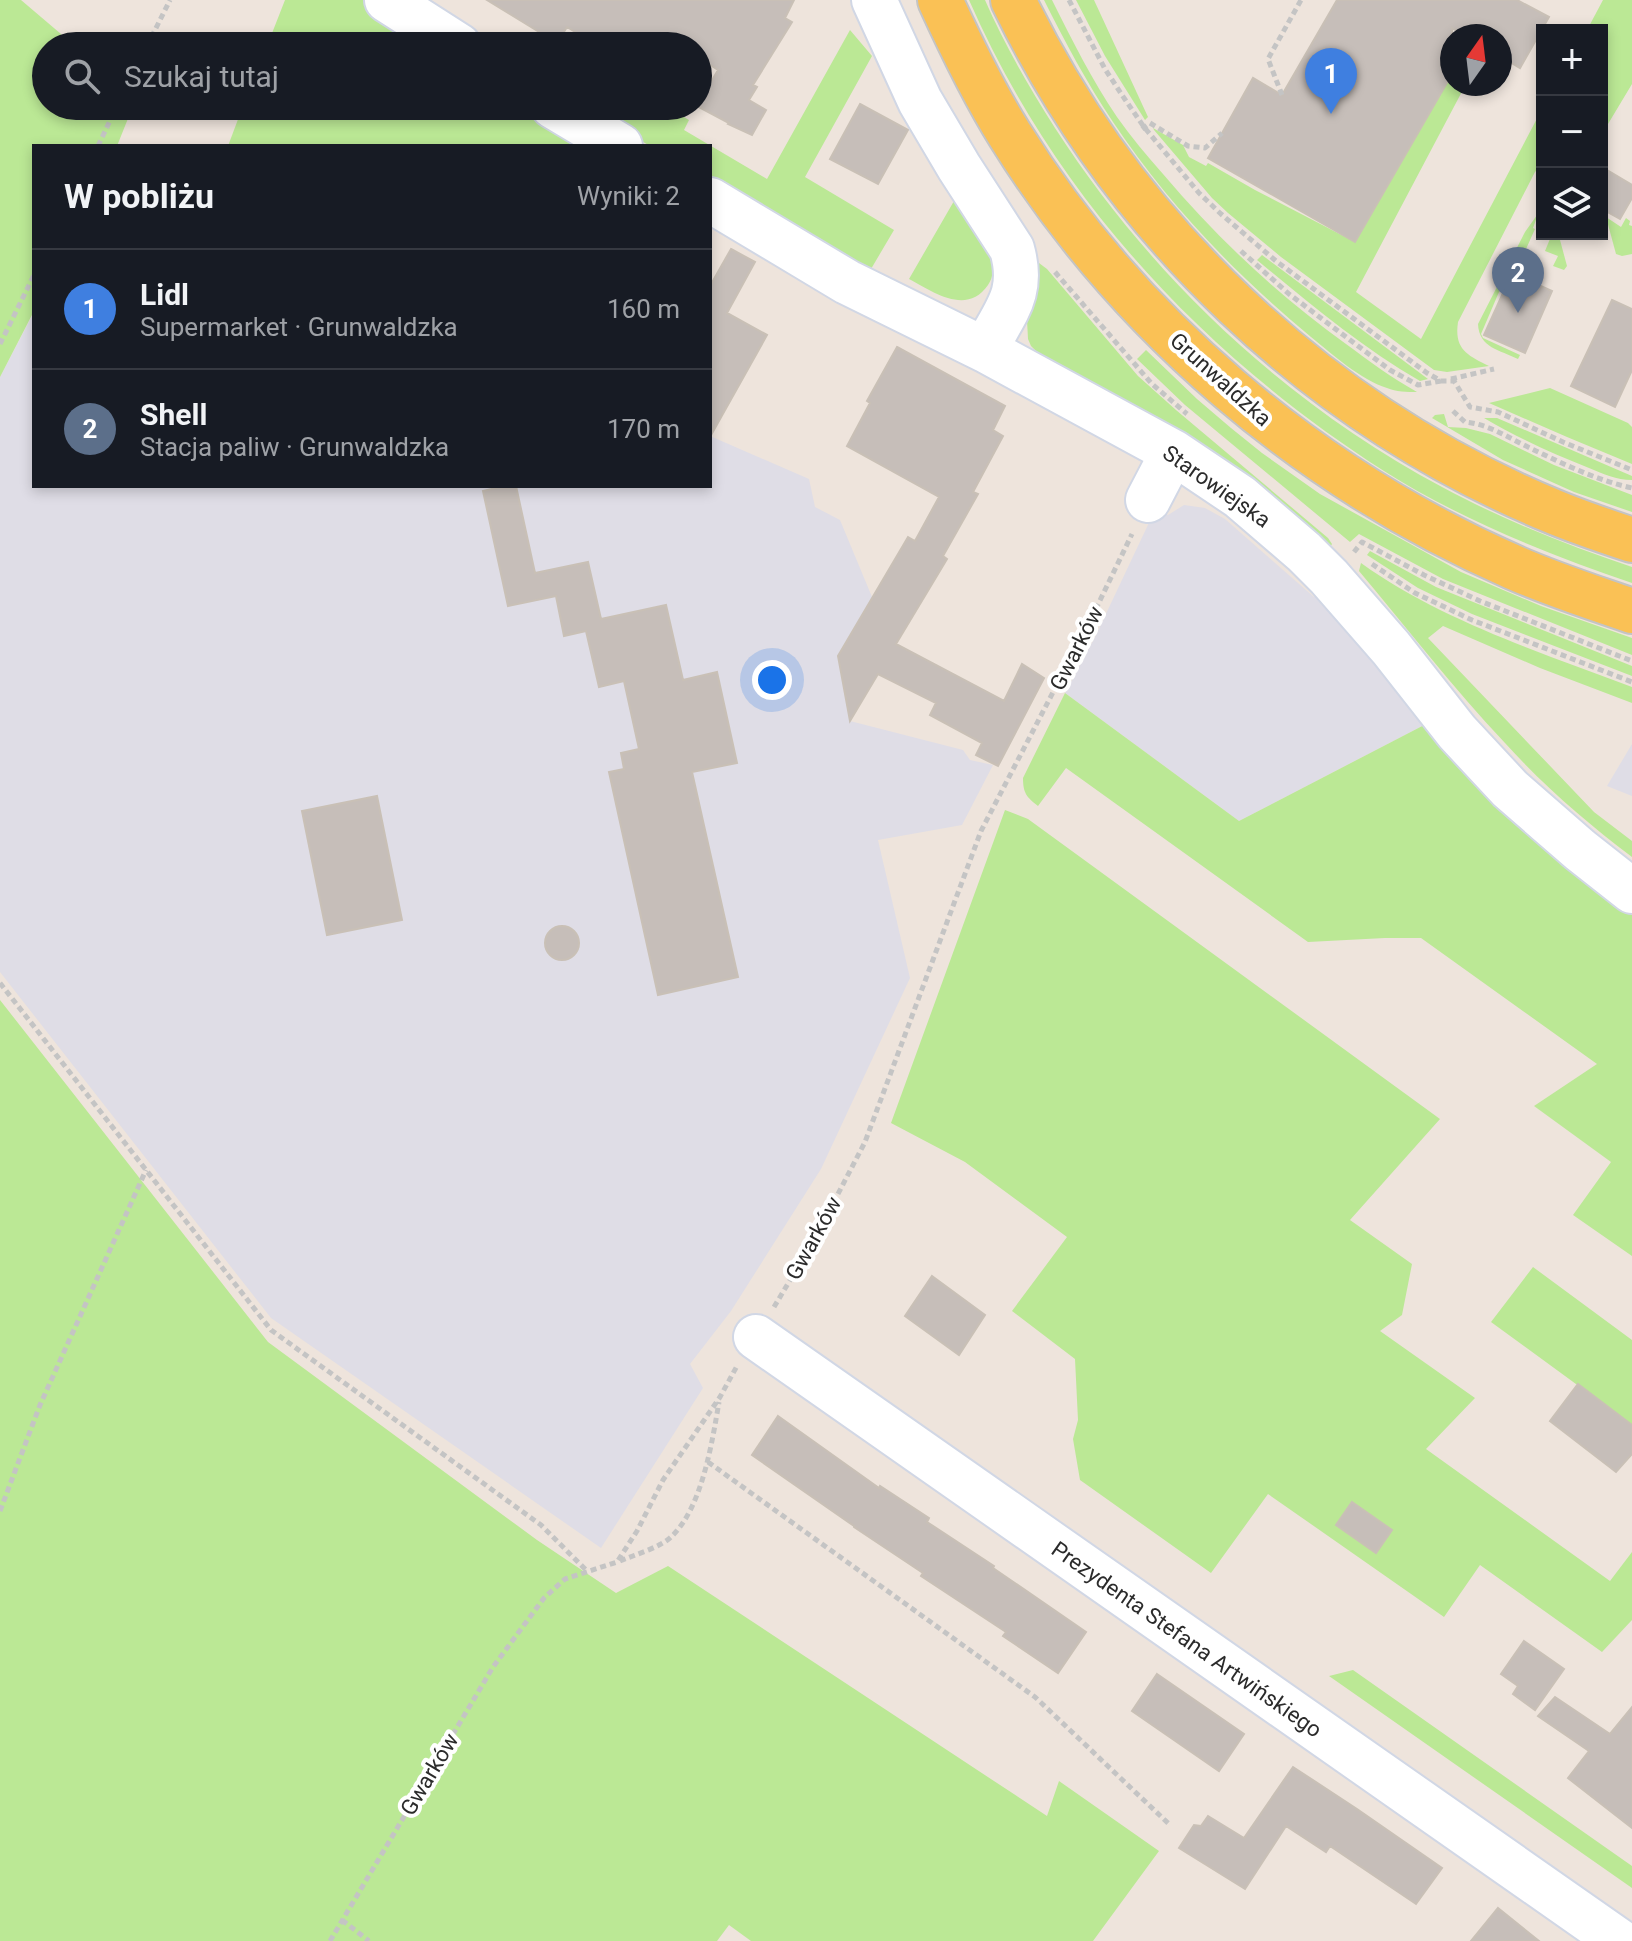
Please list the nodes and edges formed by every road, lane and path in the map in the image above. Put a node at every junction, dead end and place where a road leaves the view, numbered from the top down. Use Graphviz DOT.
graph roads {
  1 [pos="170,0"];
  2 [pos="387,0"];
  3 [pos="874,0"];
  4 [pos="940,0"];
  5 [pos="1013,0"];
  6 [pos="1069,0"];
  7 [pos="1301,0"];
  8 [pos="154,32"];
  9 [pos="437,32"];
  10 [pos="1282,95"];
  11 [pos="110,120"];
  12 [pos="576,120"];
  13 [pos="1144,127"];
  14 [pos="1222,133"];
  15 [pos="1135,134"];
  16 [pos="99,144"];
  17 [pos="617,144"];
  18 [pos="712,201"];
  19 [pos="1237,247"];
  20 [pos="32,279"];
  21 [pos="0,344"];
  22 [pos="985,350"];
  23 [pos="1494,369"];
  24 [pos="1444,381"];
  25 [pos="1453,411"];
  26 [pos="1173,452"];
  27 [pos="1632,470"];
  28 [pos="1632,488"];
  29 [pos="1148,500"];
  30 [pos="1632,540"];
  31 [pos="1351,555"];
  32 [pos="1632,611"];
  33 [pos="1632,661"];
  34 [pos="1632,891"];
  35 [pos="0,983"];
  36 [pos="146,1170"];
  37 [pos="756,1337"];
  38 [pos="720,1397"];
  39 [pos="708,1462"];
  40 [pos="0,1511"];
  41 [pos="617,1562"];
  42 [pos="587,1572"];
  43 [pos="1169,1824"];
  44 [pos="342,1920"];
  45 [pos="330,1941"];
  46 [pos="369,1941"];
  47 [pos="1619,1941"];
  1 -- 8 [label="path"];
  2 -- 9 [label="street"];
  3 -- 22 [label="street"];
  4 -- 32 [label="main road, Grunwaldzka"];
  5 -- 30 [label="main road"];
  6 -- 13 [label="path"];
  7 -- 10 [label="path"];
  11 -- 16 [label="path"];
  12 -- 17 [label="street"];
  13 -- 14 [label="path"];
  13 -- 15 [label="path"];
  13 -- 24 [label="path"];
  18 -- 22 [label="street, Starowiejska"];
  19 -- 24 [label="path"];
  20 -- 21 [label="path"];
  22 -- 26 [label="street, Starowiejska"];
  23 -- 24 [label="path"];
  24 -- 27 [label="path"];
  25 -- 28 [label="path"];
  26 -- 29 [label="street"];
  26 -- 34 [label="street, Starowiejska"];
  29 -- 37 [label="path, Gwarków"];
  31 -- 33 [label="path"];
  35 -- 36 [label="path"];
  36 -- 40 [label="path"];
  36 -- 42 [label="path"];
  37 -- 38 [label="path, Gwarków"];
  37 -- 47 [label="street, Prezydenta Stefana Artwińskiego"];
  38 -- 39 [label="path"];
  38 -- 41 [label="path, Gwarków"];
  39 -- 41 [label="path"];
  39 -- 43 [label="path"];
  41 -- 42 [label="path, Gwarków"];
  42 -- 44 [label="path, Gwarków"];
  44 -- 45 [label="path, Gwarków"];
  44 -- 46 [label="path"];
}
